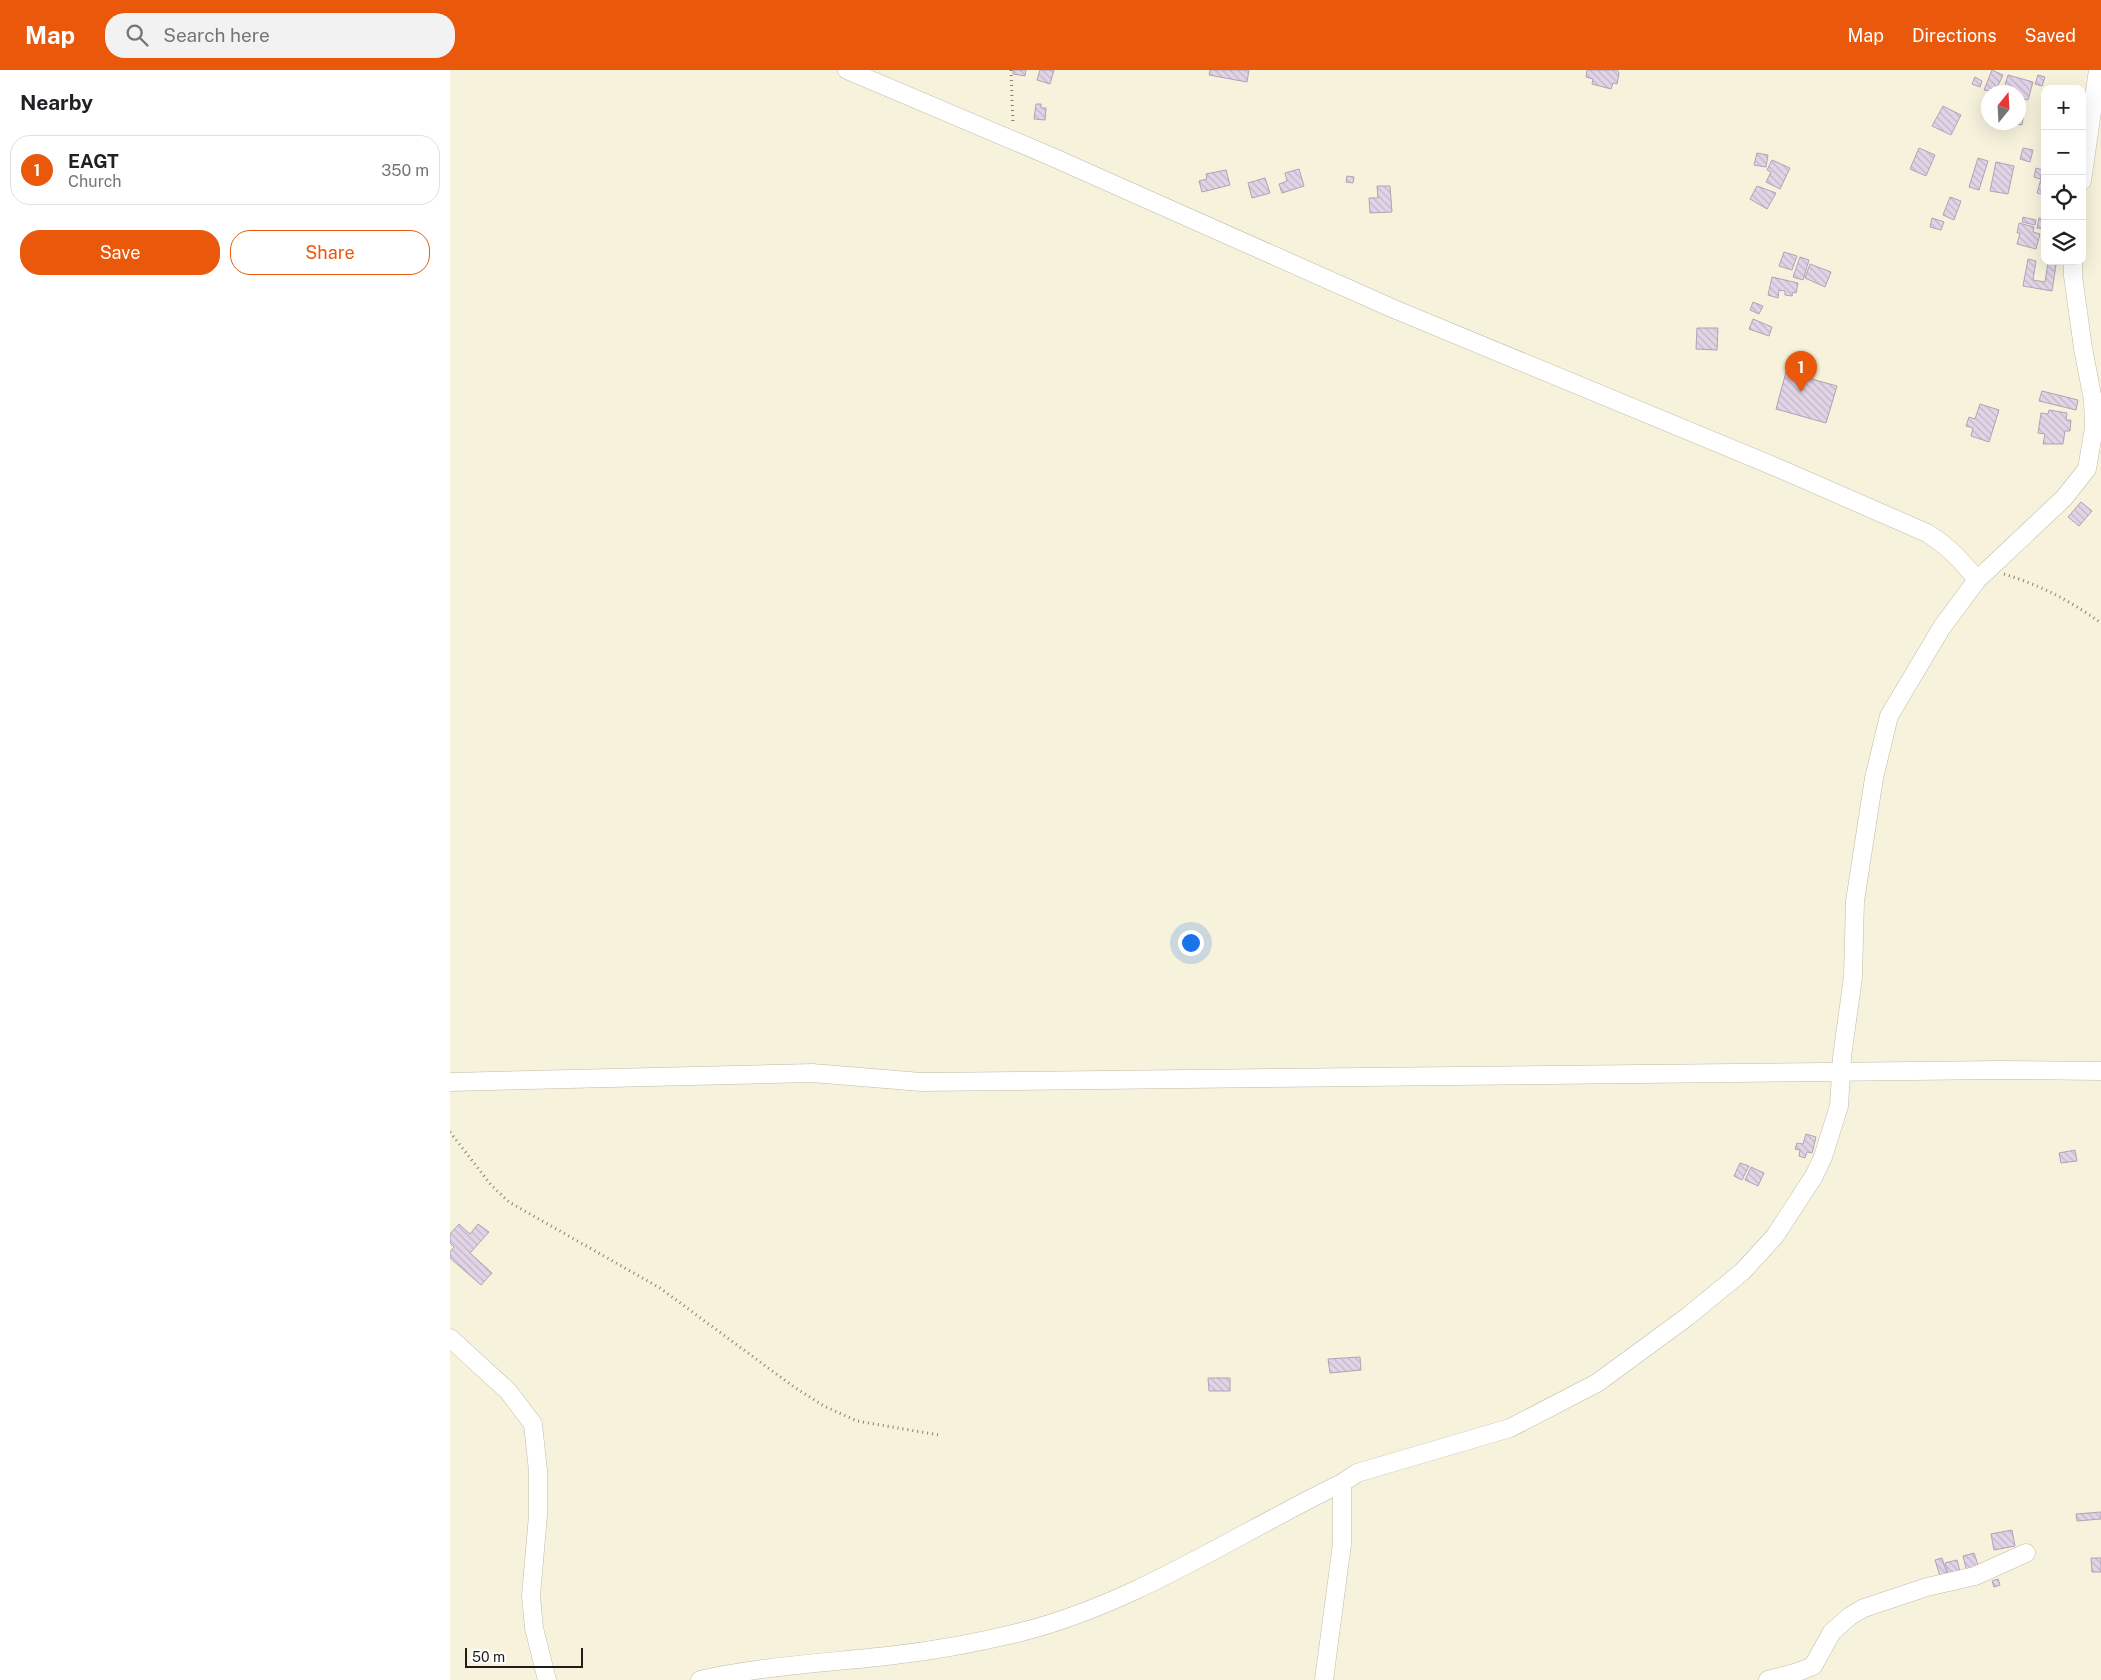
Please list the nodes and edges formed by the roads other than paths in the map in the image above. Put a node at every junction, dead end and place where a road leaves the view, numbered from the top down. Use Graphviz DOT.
graph roads {
  1 [pos="847,70"];
  2 [pos="2098,70"];
  3 [pos="2083,175"];
  4 [pos="2073,265"];
  5 [pos="1983,574"];
  6 [pos="2101,1071"];
  7 [pos="1841,1072"];
  8 [pos="450,1082"];
  9 [pos="450,1338"];
  10 [pos="1342,1484"];
  11 [pos="2026,1553"];
  12 [pos="547,1680"];
  13 [pos="700,1680"];
  14 [pos="1324,1680"];
  15 [pos="1768,1680"];
  1 -- 5 [label="street"];
  2 -- 3 [label="street"];
  4 -- 5 [label="street"];
  5 -- 7 [label="street"];
  6 -- 7 [label="street"];
  7 -- 8 [label="street"];
  7 -- 10 [label="street"];
  9 -- 12 [label="street"];
  10 -- 13 [label="street"];
  10 -- 14 [label="street"];
  11 -- 15 [label="street"];
}
